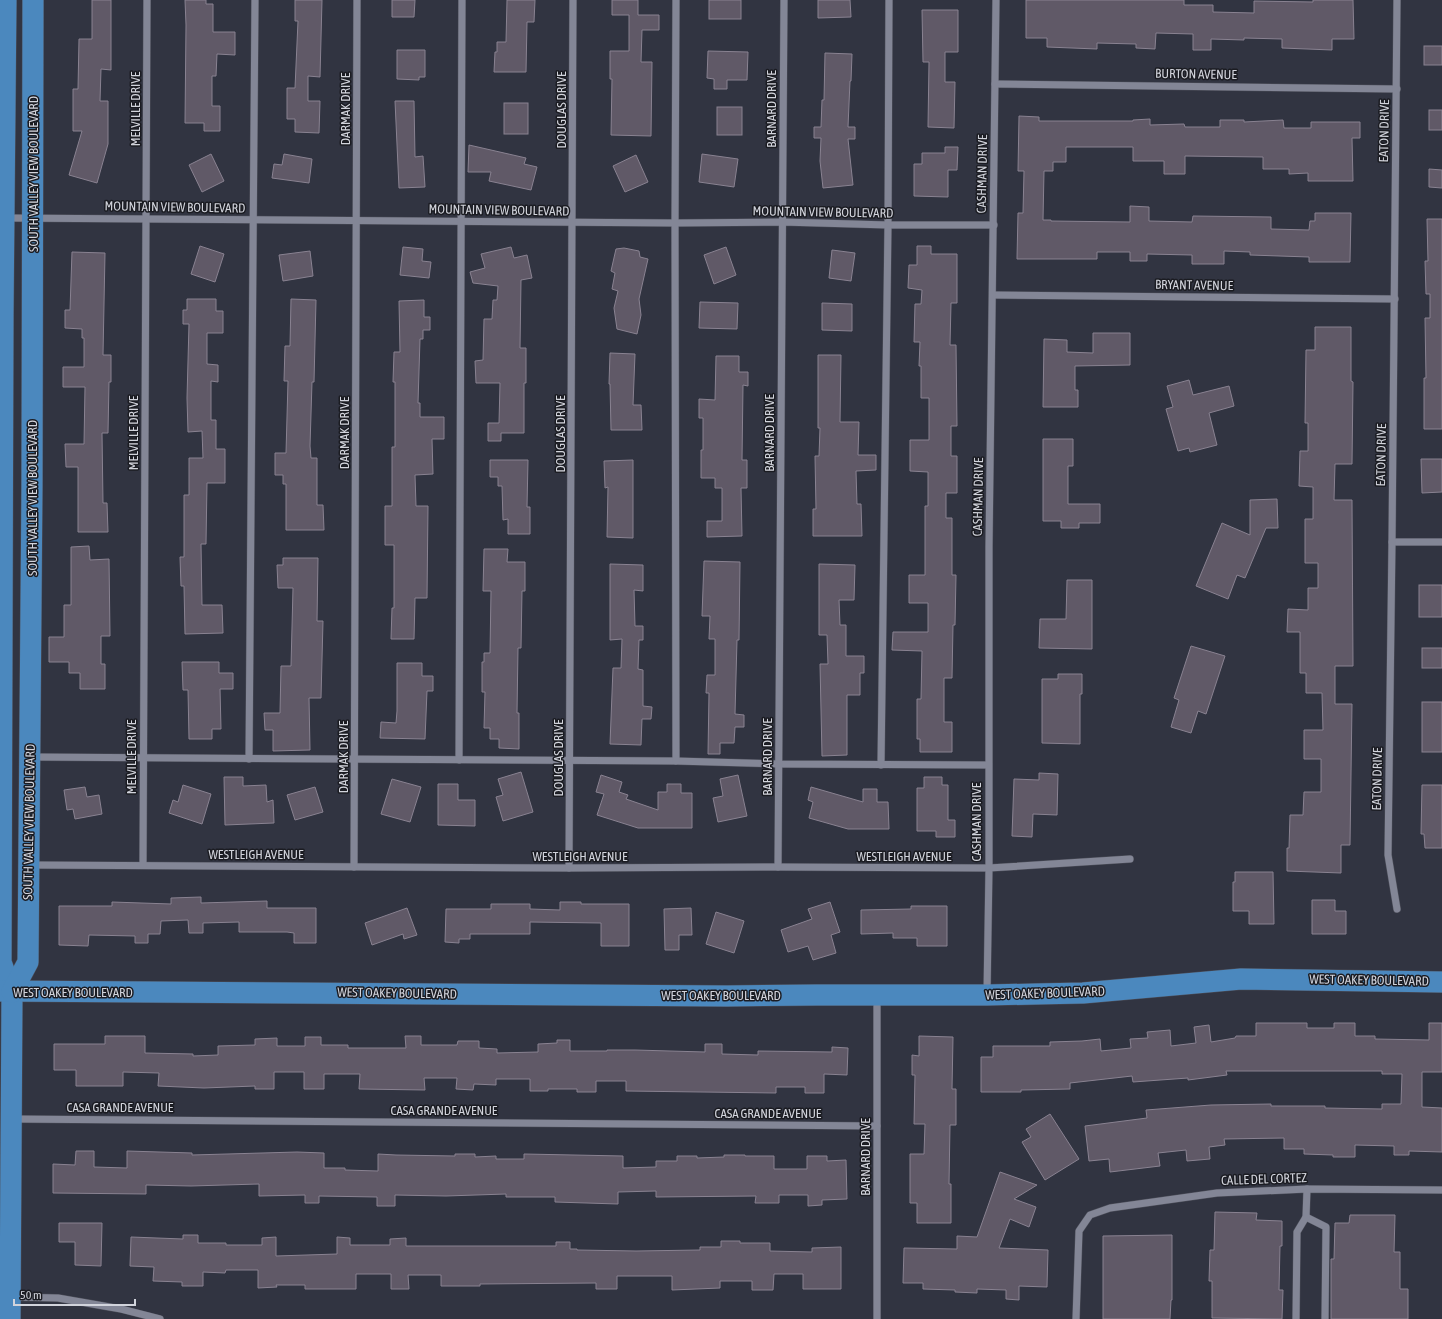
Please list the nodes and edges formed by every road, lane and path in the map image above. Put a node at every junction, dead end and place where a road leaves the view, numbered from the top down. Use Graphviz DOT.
graph roads {
  1 [pos="6,0"];
  2 [pos="33,0"];
  3 [pos="147,0"];
  4 [pos="255,0"];
  5 [pos="357,0"];
  6 [pos="462,0"];
  7 [pos="573,0"];
  8 [pos="676,0"];
  9 [pos="784,0"];
  10 [pos="889,0"];
  11 [pos="996,0"];
  12 [pos="1397,0"];
  13 [pos="995,84"];
  14 [pos="1397,89"];
  15 [pos="33,217"];
  16 [pos="4,218"];
  17 [pos="146,218"];
  18 [pos="254,220"];
  19 [pos="357,220"];
  20 [pos="462,221"];
  21 [pos="572,222"];
  22 [pos="782,222"];
  23 [pos="675,223"];
  24 [pos="888,225"];
  25 [pos="994,225"];
  26 [pos="993,295"];
  27 [pos="1395,299"];
  28 [pos="2,484"];
  29 [pos="32,484"];
  30 [pos="2,510"];
  31 [pos="32,510"];
  32 [pos="1392,542"];
  33 [pos="1442,542"];
  34 [pos="30,757"];
  35 [pos="143,758"];
  36 [pos="248,759"];
  37 [pos="355,759"];
  38 [pos="459,760"];
  39 [pos="570,761"];
  40 [pos="676,761"];
  41 [pos="779,764"];
  42 [pos="881,765"];
  43 [pos="988,765"];
  44 [pos="1130,859"];
  45 [pos="29,864"];
  46 [pos="143,865"];
  47 [pos="354,867"];
  48 [pos="778,867"];
  49 [pos="569,868"];
  50 [pos="989,868"];
  51 [pos="1397,909"];
  52 [pos="1442,982"];
  53 [pos="6,991"];
  54 [pos="877,995"];
  55 [pos="987,995"];
  56 [pos="11,1118"];
  57 [pos="878,1126"];
  58 [pos="1307,1189"];
  59 [pos="1442,1190"];
  60 [pos="1306,1216"];
  61 [pos="5,1297"];
  62 [pos="10,1319"];
  63 [pos="160,1319"];
  64 [pos="877,1319"];
  65 [pos="1076,1319"];
  66 [pos="1296,1319"];
  67 [pos="1325,1319"];
  1 -- 16 [label="main road, SOUTH VALLEY VIEW BOULEVARD"];
  2 -- 15 [label="main road, SOUTH VALLEY VIEW BOULEVARD"];
  3 -- 17 [label="street, MELVILLE DRIVE"];
  4 -- 18 [label="street"];
  5 -- 19 [label="street, DARMAK DRIVE"];
  6 -- 20 [label="street"];
  7 -- 21 [label="street, DOUGLAS DRIVE"];
  8 -- 23 [label="street"];
  9 -- 22 [label="street, BARNARD DRIVE"];
  10 -- 24 [label="street"];
  11 -- 13 [label="street, CASHMAN DRIVE"];
  12 -- 14 [label="street, EATON DRIVE"];
  13 -- 14 [label="street, BURTON AVENUE"];
  13 -- 25 [label="street, CASHMAN DRIVE"];
  14 -- 27 [label="street, EATON DRIVE"];
  15 -- 16 [label="street, MOUNTAIN VIEW BOULEVARD"];
  15 -- 17 [label="street, MOUNTAIN VIEW BOULEVARD"];
  15 -- 29 [label="main road, SOUTH VALLEY VIEW BOULEVARD"];
  16 -- 28 [label="main road, SOUTH VALLEY VIEW BOULEVARD"];
  17 -- 18 [label="street, MOUNTAIN VIEW BOULEVARD"];
  17 -- 35 [label="street, MELVILLE DRIVE"];
  18 -- 19 [label="street, MOUNTAIN VIEW BOULEVARD"];
  18 -- 36 [label="street"];
  19 -- 20 [label="street, MOUNTAIN VIEW BOULEVARD"];
  19 -- 37 [label="street, DARMAK DRIVE"];
  20 -- 21 [label="street, MOUNTAIN VIEW BOULEVARD"];
  20 -- 38 [label="street"];
  21 -- 23 [label="street, MOUNTAIN VIEW BOULEVARD"];
  21 -- 39 [label="street, DOUGLAS DRIVE"];
  22 -- 23 [label="street, MOUNTAIN VIEW BOULEVARD"];
  22 -- 24 [label="street, MOUNTAIN VIEW BOULEVARD"];
  22 -- 41 [label="street, BARNARD DRIVE"];
  23 -- 40 [label="street"];
  24 -- 25 [label="street, MOUNTAIN VIEW BOULEVARD"];
  24 -- 42 [label="street"];
  25 -- 26 [label="street, CASHMAN DRIVE"];
  26 -- 27 [label="street, BRYANT AVENUE"];
  26 -- 43 [label="street, CASHMAN DRIVE"];
  27 -- 32 [label="street, EATON DRIVE"];
  28 -- 29 [label="main road"];
  28 -- 30 [label="main road, SOUTH VALLEY VIEW BOULEVARD"];
  29 -- 31 [label="main road, SOUTH VALLEY VIEW BOULEVARD"];
  30 -- 31 [label="main road"];
  30 -- 53 [label="main road, SOUTH VALLEY VIEW BOULEVARD"];
  31 -- 34 [label="main road, SOUTH VALLEY VIEW BOULEVARD"];
  32 -- 33 [label="street"];
  32 -- 51 [label="street, EATON DRIVE"];
  34 -- 35 [label="street"];
  34 -- 45 [label="main road, SOUTH VALLEY VIEW BOULEVARD"];
  35 -- 36 [label="street"];
  35 -- 46 [label="street, MELVILLE DRIVE"];
  36 -- 37 [label="street"];
  37 -- 38 [label="street"];
  37 -- 47 [label="street, DARMAK DRIVE"];
  38 -- 39 [label="street"];
  39 -- 40 [label="street"];
  39 -- 49 [label="street, DOUGLAS DRIVE"];
  40 -- 41 [label="street"];
  41 -- 42 [label="street"];
  41 -- 48 [label="street, BARNARD DRIVE"];
  42 -- 43 [label="street"];
  43 -- 50 [label="street, CASHMAN DRIVE"];
  44 -- 50 [label="street, WESTLEIGH AVENUE"];
  45 -- 46 [label="street, WESTLEIGH AVENUE"];
  45 -- 53 [label="main road, SOUTH VALLEY VIEW BOULEVARD"];
  46 -- 47 [label="street, WESTLEIGH AVENUE"];
  47 -- 49 [label="street, WESTLEIGH AVENUE"];
  48 -- 49 [label="street, WESTLEIGH AVENUE"];
  48 -- 50 [label="street, WESTLEIGH AVENUE"];
  50 -- 55 [label="street, CASHMAN DRIVE"];
  52 -- 55 [label="main road, WEST OAKEY BOULEVARD"];
  53 -- 54 [label="main road, WEST OAKEY BOULEVARD"];
  53 -- 56 [label="main road, SOUTH VALLEY VIEW BOULEVARD"];
  54 -- 55 [label="main road, WEST OAKEY BOULEVARD"];
  54 -- 57 [label="street, BARNARD DRIVE"];
  56 -- 57 [label="street, CASA GRANDE AVENUE"];
  56 -- 61 [label="main road, SOUTH VALLEY VIEW BOULEVARD"];
  57 -- 64 [label="street, BARNARD DRIVE"];
  58 -- 59 [label="street, CALLE DEL CORTEZ"];
  58 -- 60 [label="street"];
  58 -- 65 [label="street, CALLE DEL CORTEZ"];
  60 -- 66 [label="street"];
  60 -- 67 [label="street"];
  61 -- 62 [label="main road, SOUTH VALLEY VIEW BOULEVARD"];
  61 -- 63 [label="street"];
}
